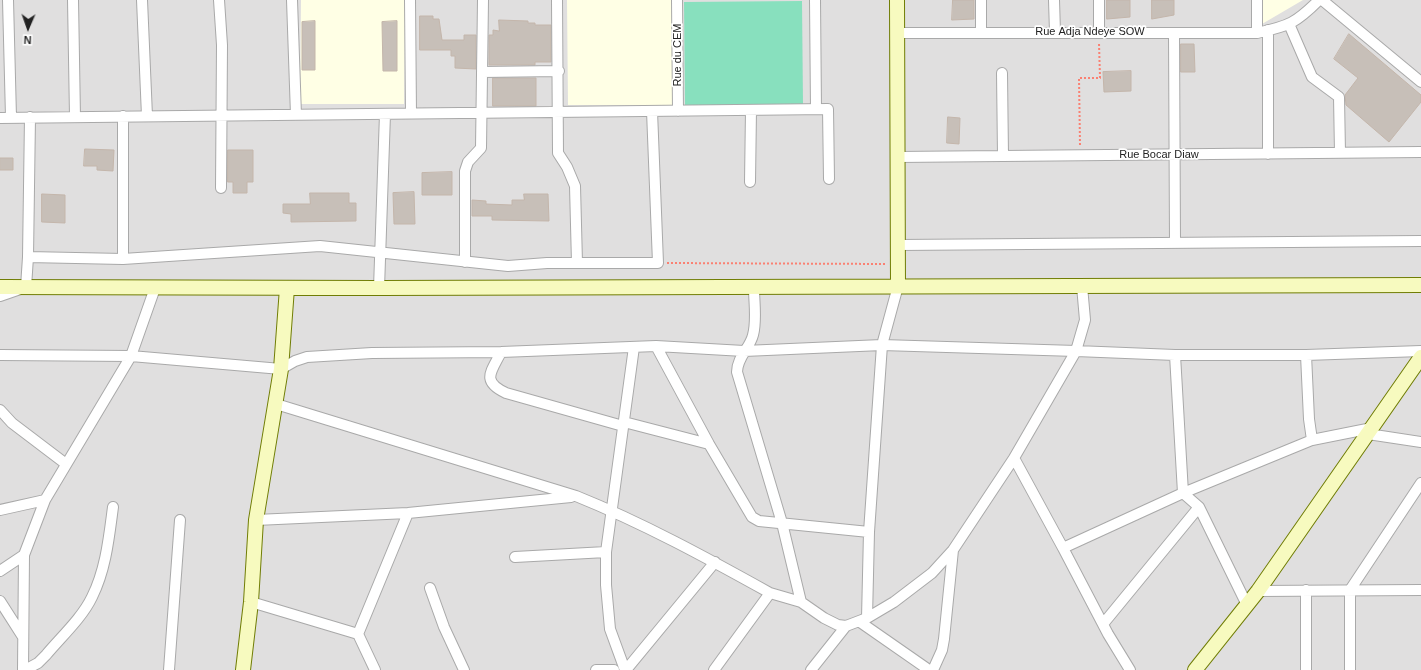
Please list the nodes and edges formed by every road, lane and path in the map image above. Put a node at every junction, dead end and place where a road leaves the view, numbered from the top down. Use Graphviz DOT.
graph roads {
  1 [pos="8,0"];
  2 [pos="73,0"];
  3 [pos="142,0"];
  4 [pos="219,0"];
  5 [pos="292,0"];
  6 [pos="410,0"];
  7 [pos="483,0"];
  8 [pos="557,0"];
  9 [pos="678,0"];
  10 [pos="814,0"];
  11 [pos="897,0"];
  12 [pos="981,0"];
  13 [pos="1054,0"];
  14 [pos="1099,0"];
  15 [pos="1257,0"];
  16 [pos="1321,0"];
  17 [pos="1286,26"];
  18 [pos="1268,30"];
  19 [pos="981,32"];
  20 [pos="1054,32"];
  21 [pos="1099,32"];
  22 [pos="1174,32"];
  23 [pos="1257,32"];
  24 [pos="897,33"];
  25 [pos="482,72"];
  26 [pos="558,72"];
  27 [pos="1002,73"];
  28 [pos="1420,80"];
  29 [pos="751,110"];
  30 [pos="816,110"];
  31 [pos="652,111"];
  32 [pos="678,111"];
  33 [pos="559,112"];
  34 [pos="481,113"];
  35 [pos="385,114"];
  36 [pos="411,114"];
  37 [pos="221,115"];
  38 [pos="296,115"];
  39 [pos="123,116"];
  40 [pos="147,116"];
  41 [pos="11,117"];
  42 [pos="30,117"];
  43 [pos="75,117"];
  44 [pos="0,118"];
  45 [pos="1421,152"];
  46 [pos="1340,153"];
  47 [pos="1174,154"];
  48 [pos="1268,154"];
  49 [pos="1080,155"];
  50 [pos="1003,156"];
  51 [pos="898,157"];
  52 [pos="830,179"];
  53 [pos="750,182"];
  54 [pos="221,188"];
  55 [pos="1421,241"];
  56 [pos="1175,243"];
  57 [pos="898,245"];
  58 [pos="381,252"];
  59 [pos="28,257"];
  60 [pos="123,258"];
  61 [pos="465,262"];
  62 [pos="577,263"];
  63 [pos="658,264"];
  64 [pos="898,264"];
  65 [pos="1414,285"];
  66 [pos="898,286"];
  67 [pos="1082,286"];
  68 [pos="0,287"];
  69 [pos="26,287"];
  70 [pos="155,288"];
  71 [pos="288,288"];
  72 [pos="379,288"];
  73 [pos="754,288"];
  74 [pos="1421,295"];
  75 [pos="0,296"];
  76 [pos="656,346"];
  77 [pos="882,346"];
  78 [pos="634,347"];
  79 [pos="744,351"];
  80 [pos="1076,351"];
  81 [pos="1421,351"];
  82 [pos="501,352"];
  83 [pos="0,355"];
  84 [pos="1306,355"];
  85 [pos="131,356"];
  86 [pos="1175,356"];
  87 [pos="1421,357"];
  88 [pos="282,369"];
  89 [pos="276,404"];
  90 [pos="0,410"];
  91 [pos="623,424"];
  92 [pos="1370,431"];
  93 [pos="1312,440"];
  94 [pos="1421,442"];
  95 [pos="709,444"];
  96 [pos="1014,458"];
  97 [pos="66,464"];
  98 [pos="1421,483"];
  99 [pos="1183,493"];
  100 [pos="576,496"];
  101 [pos="45,500"];
  102 [pos="114,507"];
  103 [pos="1199,507"];
  104 [pos="0,510"];
  105 [pos="611,510"];
  106 [pos="408,513"];
  107 [pos="180,520"];
  108 [pos="256,520"];
  109 [pos="782,523"];
  110 [pos="869,532"];
  111 [pos="1063,548"];
  112 [pos="953,550"];
  113 [pos="606,552"];
  114 [pos="24,555"];
  115 [pos="515,557"];
  116 [pos="715,562"];
  117 [pos="0,571"];
  118 [pos="430,588"];
  119 [pos="1306,590"];
  120 [pos="1350,590"];
  121 [pos="1421,590"];
  122 [pos="1258,591"];
  123 [pos="770,593"];
  124 [pos="0,600"];
  125 [pos="251,602"];
  126 [pos="801,602"];
  127 [pos="1247,605"];
  128 [pos="863,620"];
  129 [pos="1103,624"];
  130 [pos="846,626"];
  131 [pos="358,634"];
  132 [pos="23,637"];
  133 [pos="24,670"];
  134 [pos="169,670"];
  135 [pos="243,670"];
  136 [pos="375,670"];
  137 [pos="464,670"];
  138 [pos="596,670"];
  139 [pos="614,670"];
  140 [pos="626,670"];
  141 [pos="714,670"];
  142 [pos="811,670"];
  143 [pos="929,670"];
  144 [pos="933,670"];
  145 [pos="1130,670"];
  146 [pos="1195,670"];
  147 [pos="1306,670"];
  148 [pos="1350,670"];
  1 -- 41 [label="street"];
  2 -- 43 [label="street"];
  3 -- 40 [label="street"];
  4 -- 37 [label="street"];
  5 -- 38 [label="street"];
  6 -- 36 [label="street"];
  7 -- 25 [label="street"];
  8 -- 26 [label="street"];
  9 -- 32 [label="street, Rue du CEM"];
  10 -- 30 [label="street"];
  11 -- 24 [label="street"];
  12 -- 19 [label="street"];
  13 -- 20 [label="street"];
  14 -- 21 [label="street"];
  15 -- 23 [label="street"];
  16 -- 17 [label="street, Rue Adja Ndeye SOW"];
  16 -- 28 [label="street"];
  17 -- 18 [label="street, Rue Adja Ndeye SOW"];
  17 -- 46 [label="street"];
  18 -- 23 [label="street, Rue Adja Ndeye SOW"];
  18 -- 48 [label="street"];
  19 -- 20 [label="street, Rue Adja Ndeye SOW"];
  19 -- 24 [label="street, Rue Adja Ndeye SOW"];
  20 -- 21 [label="street, Rue Adja Ndeye SOW"];
  21 -- 22 [label="street, Rue Adja Ndeye SOW"];
  21 -- 49 [label="path"];
  22 -- 23 [label="street, Rue Adja Ndeye SOW"];
  22 -- 47 [label="street"];
  24 -- 51 [label="street"];
  25 -- 26 [label="street"];
  25 -- 34 [label="street"];
  26 -- 33 [label="street"];
  27 -- 50 [label="street"];
  29 -- 30 [label="street"];
  29 -- 32 [label="street"];
  29 -- 53 [label="street"];
  30 -- 52 [label="street"];
  31 -- 32 [label="street"];
  31 -- 33 [label="street"];
  31 -- 63 [label="street"];
  33 -- 34 [label="street"];
  33 -- 62 [label="street"];
  34 -- 36 [label="street"];
  34 -- 61 [label="street"];
  35 -- 36 [label="street"];
  35 -- 38 [label="street"];
  35 -- 58 [label="street"];
  37 -- 38 [label="street"];
  37 -- 40 [label="street"];
  37 -- 54 [label="street"];
  39 -- 40 [label="street"];
  39 -- 43 [label="street"];
  39 -- 60 [label="street"];
  41 -- 42 [label="street"];
  41 -- 44 [label="street"];
  42 -- 43 [label="street"];
  42 -- 59 [label="street"];
  45 -- 46 [label="street, Rue Bocar Diaw"];
  46 -- 48 [label="street, Rue Bocar Diaw"];
  47 -- 48 [label="street, Rue Bocar Diaw"];
  47 -- 49 [label="street, Rue Bocar Diaw"];
  47 -- 56 [label="street"];
  49 -- 50 [label="street, Rue Bocar Diaw"];
  50 -- 51 [label="street, Rue Bocar Diaw"];
  51 -- 57 [label="street"];
  55 -- 56 [label="street"];
  56 -- 57 [label="street"];
  57 -- 64 [label="street"];
  58 -- 60 [label="street"];
  58 -- 61 [label="street"];
  58 -- 72 [label="street"];
  59 -- 60 [label="street"];
  59 -- 69 [label="street"];
  61 -- 62 [label="street"];
  62 -- 63 [label="street"];
  63 -- 64 [label="path"];
  64 -- 66 [label="street"];
  65 -- 67 [label="street"];
  65 -- 74 [label="street"];
  66 -- 67 [label="street"];
  66 -- 73 [label="street"];
  66 -- 77 [label="street"];
  67 -- 80 [label="street"];
  68 -- 69 [label="street"];
  69 -- 70 [label="street"];
  69 -- 75 [label="street"];
  70 -- 71 [label="street"];
  70 -- 85 [label="street"];
  71 -- 72 [label="street"];
  71 -- 88 [label="street"];
  72 -- 73 [label="street"];
  73 -- 79 [label="street"];
  76 -- 78 [label="street"];
  76 -- 79 [label="street"];
  76 -- 95 [label="street"];
  77 -- 79 [label="street"];
  77 -- 80 [label="street"];
  77 -- 110 [label="street"];
  78 -- 82 [label="street"];
  78 -- 91 [label="street"];
  79 -- 109 [label="street"];
  80 -- 86 [label="street"];
  80 -- 96 [label="street"];
  81 -- 84 [label="street"];
  82 -- 88 [label="street"];
  82 -- 91 [label="street"];
  83 -- 85 [label="street"];
  84 -- 86 [label="street"];
  84 -- 93 [label="street"];
  85 -- 88 [label="street"];
  85 -- 97 [label="street"];
  86 -- 99 [label="street"];
  87 -- 92 [label="street"];
  88 -- 89 [label="street"];
  89 -- 100 [label="street"];
  89 -- 108 [label="street"];
  90 -- 97 [label="street"];
  91 -- 95 [label="street"];
  91 -- 105 [label="street"];
  92 -- 93 [label="street"];
  92 -- 94 [label="street"];
  92 -- 122 [label="street"];
  93 -- 99 [label="street"];
  95 -- 109 [label="street"];
  96 -- 111 [label="street"];
  96 -- 112 [label="street"];
  97 -- 101 [label="street"];
  98 -- 120 [label="street"];
  99 -- 103 [label="street"];
  99 -- 111 [label="street"];
  100 -- 105 [label="street"];
  100 -- 106 [label="street"];
  101 -- 104 [label="street"];
  101 -- 114 [label="street"];
  102 -- 133 [label="street"];
  103 -- 127 [label="street"];
  103 -- 129 [label="street"];
  105 -- 113 [label="street"];
  105 -- 116 [label="street"];
  106 -- 108 [label="street"];
  106 -- 131 [label="street"];
  107 -- 134 [label="street"];
  108 -- 125 [label="street"];
  109 -- 110 [label="street"];
  109 -- 126 [label="street"];
  110 -- 128 [label="street"];
  111 -- 129 [label="street"];
  112 -- 128 [label="street"];
  112 -- 144 [label="street"];
  113 -- 115 [label="street"];
  113 -- 140 [label="street"];
  114 -- 117 [label="street"];
  114 -- 132 [label="street"];
  116 -- 123 [label="street"];
  116 -- 140 [label="street"];
  118 -- 137 [label="street"];
  119 -- 120 [label="street"];
  119 -- 122 [label="street"];
  119 -- 147 [label="street"];
  120 -- 121 [label="street"];
  120 -- 148 [label="street"];
  122 -- 127 [label="street"];
  123 -- 126 [label="street"];
  123 -- 141 [label="street"];
  124 -- 132 [label="street"];
  125 -- 131 [label="street"];
  125 -- 135 [label="street"];
  126 -- 130 [label="street"];
  127 -- 146 [label="street"];
  128 -- 130 [label="street"];
  128 -- 143 [label="street"];
  129 -- 145 [label="street"];
  130 -- 142 [label="street"];
  131 -- 136 [label="street"];
  132 -- 133 [label="street"];
  138 -- 139 [label="street"];
}
